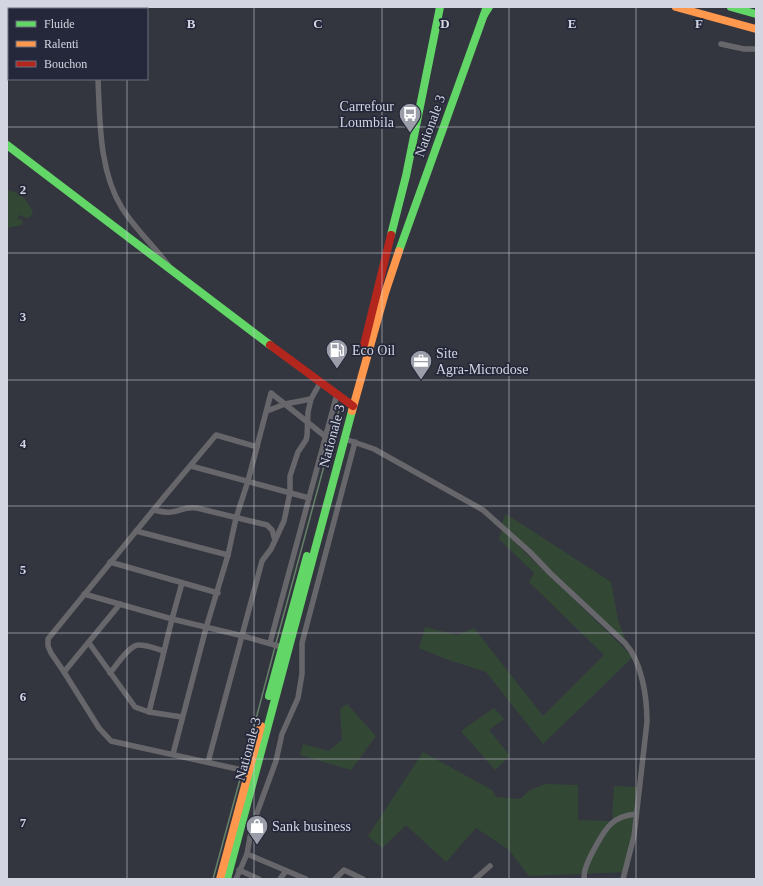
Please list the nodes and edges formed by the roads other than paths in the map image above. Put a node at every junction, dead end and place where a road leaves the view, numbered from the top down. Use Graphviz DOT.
graph roads {
  1 [pos="440,7"];
  2 [pos="676,7"];
  3 [pos="731,7"];
  4 [pos="486,10"];
  5 [pos="756,14"];
  6 [pos="756,29"];
  7 [pos="721,44"];
  8 [pos="756,49"];
  9 [pos="98,80"];
  10 [pos="7,145"];
  11 [pos="174,272"];
  12 [pos="320,383"];
  13 [pos="337,394"];
  14 [pos="311,399"];
  15 [pos="285,404"];
  16 [pos="351,404"];
  17 [pos="267,411"];
  18 [pos="308,423"];
  19 [pos="326,437"];
  20 [pos="345,439"];
  21 [pos="355,442"];
  22 [pos="257,447"];
  23 [pos="191,466"];
  24 [pos="248,481"];
  25 [pos="290,493"];
  26 [pos="309,498"];
  27 [pos="154,510"];
  28 [pos="236,518"];
  29 [pos="136,531"];
  30 [pos="275,540"];
  31 [pos="228,555"];
  32 [pos="110,562"];
  33 [pos="182,583"];
  34 [pos="218,593"];
  35 [pos="84,594"];
  36 [pos="120,604"];
  37 [pos="172,619"];
  38 [pos="206,628"];
  39 [pos="243,636"];
  40 [pos="89,642"];
  41 [pos="270,644"];
  42 [pos="285,648"];
  43 [pos="164,651"];
  44 [pos="64,672"];
  45 [pos="110,673"];
  46 [pos="149,712"];
  47 [pos="182,717"];
  48 [pos="173,754"];
  49 [pos="208,762"];
  50 [pos="252,773"];
  51 [pos="636,814"];
  52 [pos="247,854"];
  53 [pos="490,866"];
  54 [pos="239,870"];
  55 [pos="286,871"];
  56 [pos="220,879"];
  57 [pos="227,879"];
  58 [pos="236,879"];
  59 [pos="259,879"];
  60 [pos="280,879"];
  61 [pos="305,879"];
  62 [pos="334,879"];
  63 [pos="363,879"];
  64 [pos="475,879"];
  65 [pos="584,879"];
  66 [pos="623,879"];
  1 -- 16 [label="main road, Nationale 3"];
  2 -- 6 [label="main road"];
  3 -- 5 [label="main road"];
  4 -- 16 [label="main road, Nationale 3"];
  7 -- 8 [label="street"];
  9 -- 11 [label="street"];
  10 -- 11 [label="main road"];
  11 -- 12 [label="main road"];
  12 -- 13 [label="main road"];
  12 -- 14 [label="street"];
  13 -- 16 [label="main road"];
  13 -- 19 [label="street"];
  14 -- 15 [label="street"];
  14 -- 18 [label="street"];
  15 -- 17 [label="street"];
  15 -- 17 [label="street"];
  15 -- 18 [label="street"];
  16 -- 20 [label="main road, Nationale 3"];
  16 -- 42 [label="main road, Nationale 3"];
  17 -- 22 [label="street"];
  18 -- 19 [label="street"];
  18 -- 25 [label="street"];
  19 -- 26 [label="street"];
  20 -- 21 [label="street"];
  20 -- 42 [label="main road, Nationale 3"];
  21 -- 51 [label="street"];
  21 -- 52 [label="street"];
  22 -- 23 [label="street"];
  22 -- 24 [label="street"];
  23 -- 24 [label="street"];
  23 -- 27 [label="street"];
  24 -- 25 [label="street"];
  24 -- 28 [label="street"];
  25 -- 26 [label="street"];
  25 -- 30 [label="street"];
  26 -- 41 [label="street"];
  27 -- 28 [label="street"];
  27 -- 29 [label="street"];
  28 -- 30 [label="street"];
  28 -- 31 [label="street"];
  29 -- 31 [label="street"];
  29 -- 32 [label="street"];
  30 -- 39 [label="street"];
  31 -- 34 [label="street"];
  32 -- 33 [label="street"];
  32 -- 35 [label="street"];
  33 -- 34 [label="street"];
  33 -- 37 [label="street"];
  34 -- 38 [label="street"];
  35 -- 36 [label="street"];
  35 -- 44 [label="street"];
  36 -- 37 [label="street"];
  36 -- 40 [label="street"];
  37 -- 38 [label="street"];
  37 -- 43 [label="street"];
  38 -- 39 [label="street"];
  38 -- 47 [label="street"];
  39 -- 41 [label="street"];
  39 -- 49 [label="street"];
  40 -- 44 [label="street"];
  40 -- 45 [label="street"];
  41 -- 42 [label="street"];
  42 -- 50 [label="main road, Nationale 3"];
  43 -- 45 [label="street"];
  43 -- 46 [label="street"];
  44 -- 48 [label="street"];
  45 -- 46 [label="street"];
  46 -- 47 [label="street"];
  47 -- 48 [label="street"];
  48 -- 49 [label="street"];
  49 -- 50 [label="street"];
  50 -- 56 [label="main road, Nationale 3"];
  50 -- 57 [label="main road, Nationale 3"];
  51 -- 65 [label="street"];
  51 -- 66 [label="street"];
  52 -- 54 [label="street"];
  52 -- 55 [label="street"];
  53 -- 64 [label="street"];
  54 -- 58 [label="street"];
  54 -- 59 [label="street"];
  55 -- 60 [label="street"];
  55 -- 61 [label="street"];
  62 -- 63 [label="street"];
}
